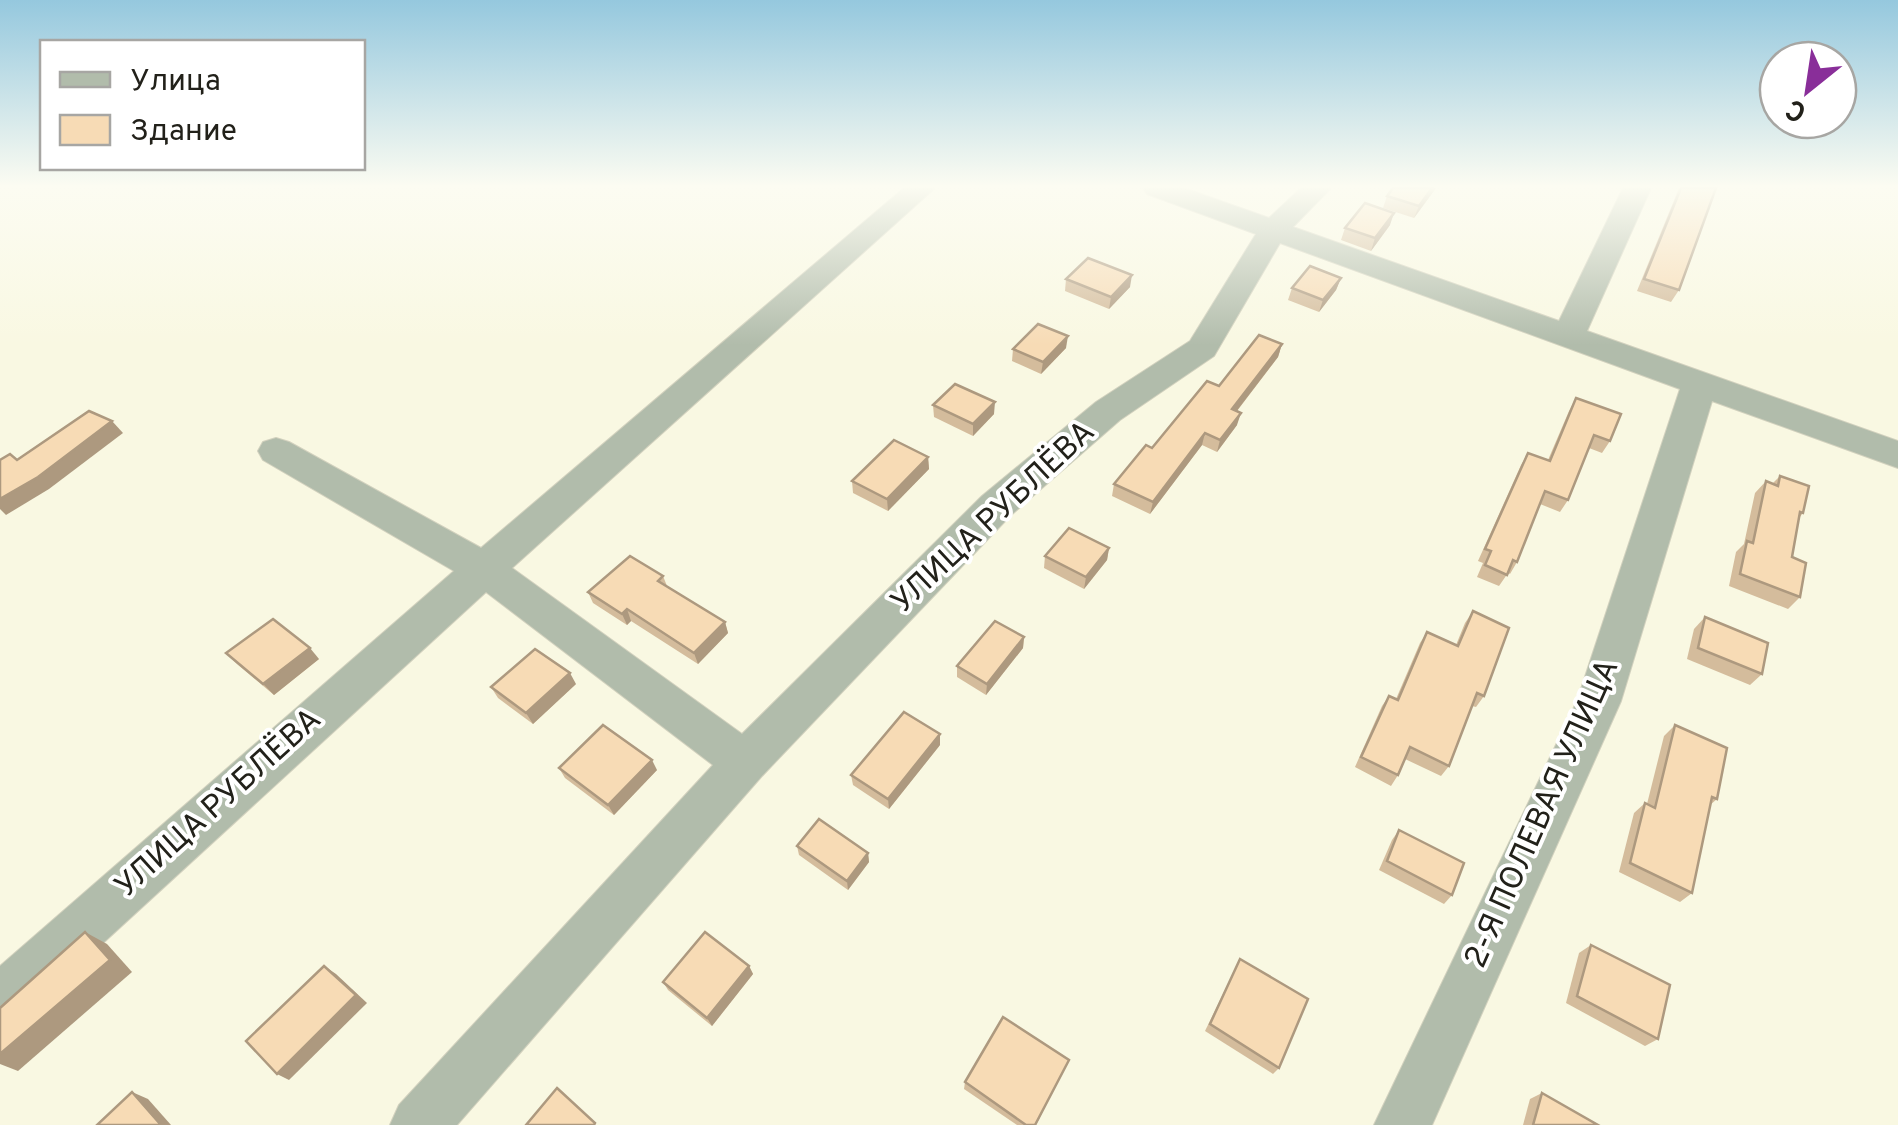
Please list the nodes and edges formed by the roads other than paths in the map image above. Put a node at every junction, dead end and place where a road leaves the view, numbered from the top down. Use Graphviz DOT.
graph roads {
  1 [pos="861,240"];
  2 [pos="1267,240"];
  3 [pos="1302,240"];
  4 [pos="1612,240"];
  5 [pos="1568,335"];
  6 [pos="1700,382"];
  7 [pos="276,452"];
  8 [pos="1898,455"];
  9 [pos="484,569"];
  10 [pos="746,762"];
  11 [pos="0,1001"];
  12 [pos="419,1125"];
  13 [pos="1403,1125"];
  1 -- 9 [label="street, УЛИЦА РУБЛЁВА"];
  2 -- 10 [label="street, УЛИЦА РУБЛЁВА"];
  3 -- 5 [label="street"];
  4 -- 5 [label="street"];
  5 -- 6 [label="street"];
  6 -- 8 [label="street"];
  6 -- 13 [label="street, 2-Я ПОЛЕВАЯ УЛИЦА"];
  7 -- 9 [label="street"];
  9 -- 10 [label="street"];
  9 -- 11 [label="street, УЛИЦА РУБЛЁВА"];
  10 -- 12 [label="street, УЛИЦА РУБЛЁВА"];
}
